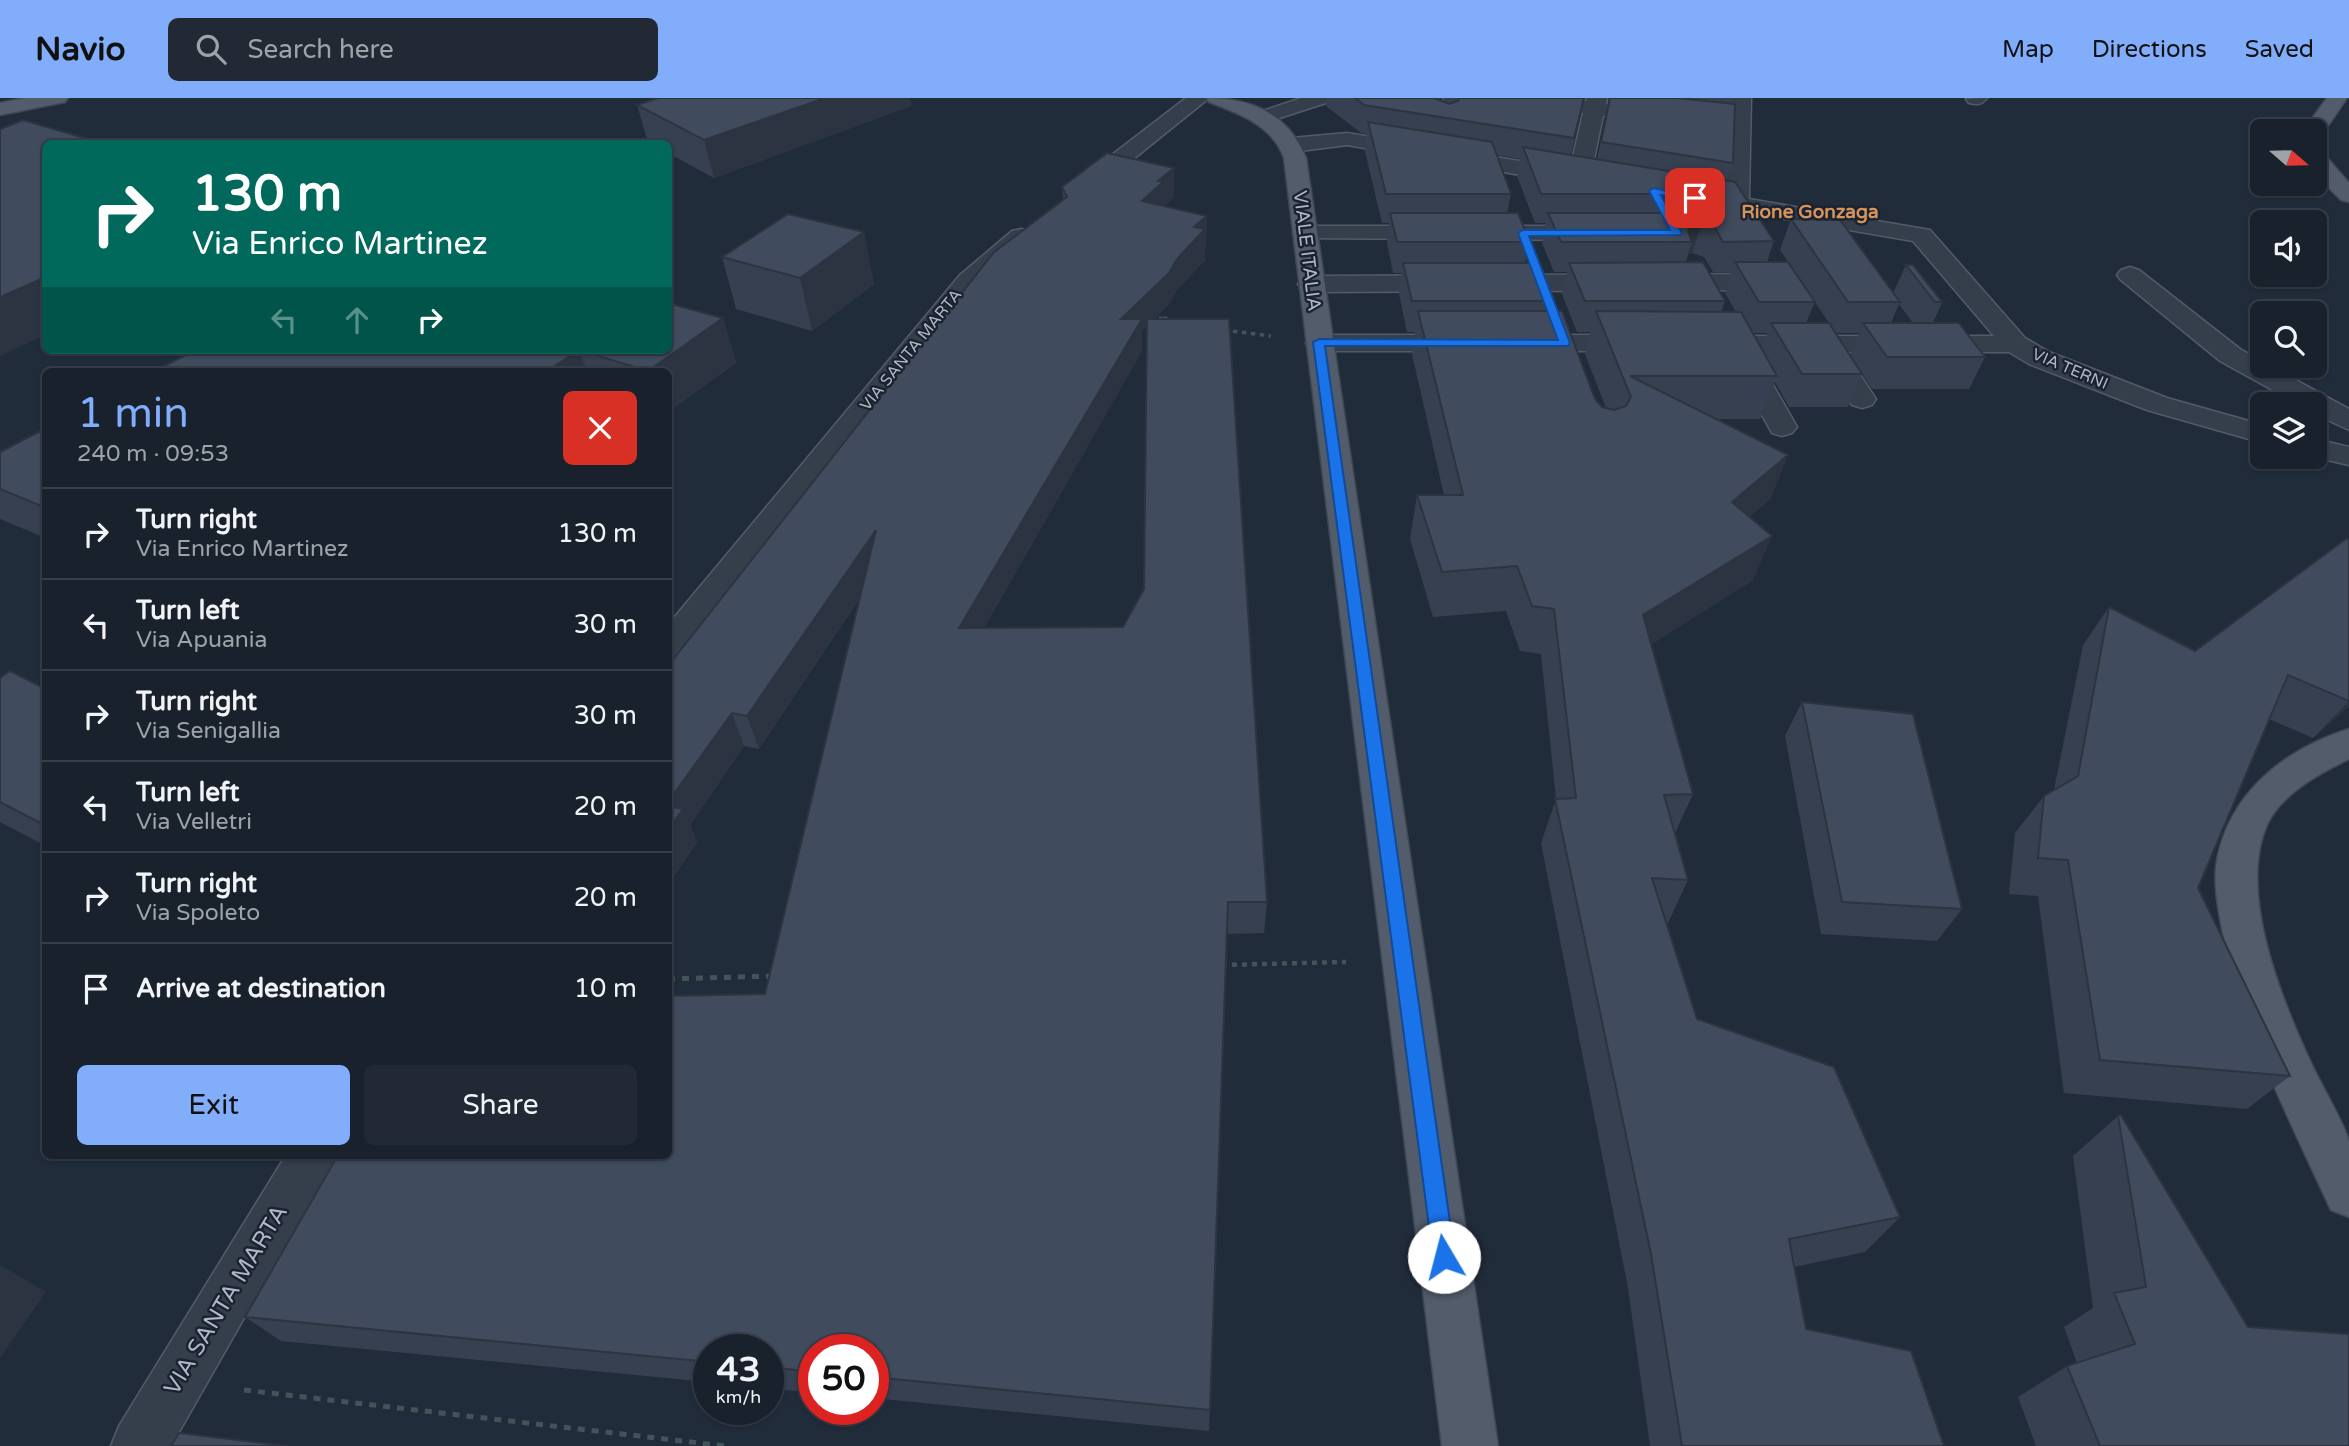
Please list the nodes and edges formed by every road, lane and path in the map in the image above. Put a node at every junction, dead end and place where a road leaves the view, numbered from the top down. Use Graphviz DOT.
graph roads {
  1 [pos="58,98"];
  2 [pos="1322,98"];
  3 [pos="1389,98"];
  4 [pos="1454,98"];
  5 [pos="1502,98"];
  6 [pos="1741,98"];
  7 [pos="2337,98"];
  8 [pos="1214,99"];
  9 [pos="1596,103"];
  10 [pos="0,109"];
  11 [pos="1261,118"];
  12 [pos="2322,119"];
  13 [pos="1740,125"];
  14 [pos="1292,145"];
  15 [pos="2328,174"];
  16 [pos="1579,178"];
  17 [pos="1604,182"];
  18 [pos="1677,195"];
  19 [pos="2349,195"];
  20 [pos="1511,199"];
  21 [pos="1737,204"];
  22 [pos="1304,233"];
  23 [pos="1621,233"];
  24 [pos="1688,253"];
  25 [pos="2130,275"];
  26 [pos="1703,283"];
  27 [pos="1311,284"];
  28 [pos="1799,303"];
  29 [pos="1140,313"];
  30 [pos="1179,321"];
  31 [pos="1557,324"];
  32 [pos="1219,329"];
  33 [pos="1319,342"];
  34 [pos="1737,344"];
  35 [pos="2015,344"];
  36 [pos="1862,399"];
  37 [pos="2349,421"];
  38 [pos="1782,427"];
  39 [pos="2250,430"];
  40 [pos="2327,450"];
  41 [pos="2349,456"];
  42 [pos="672,644"];
  43 [pos="2349,743"];
  44 [pos="1403,961"];
  45 [pos="1212,966"];
  46 [pos="780,976"];
  47 [pos="672,979"];
  48 [pos="311,1159"];
  49 [pos="2349,1193"];
  50 [pos="177,1382"];
  51 [pos="139,1446"];
  52 [pos="725,1446"];
  53 [pos="1470,1446"];
  1 -- 10 [label="main road"];
  2 -- 11 [label="street"];
  3 -- 4 [label="street"];
  5 -- 9 [label="street"];
  6 -- 13 [label="street"];
  7 -- 12 [label="main road"];
  8 -- 11 [label="main road"];
  8 -- 42 [label="street, VIA SANTA MARTA"];
  9 -- 13 [label="street"];
  9 -- 16 [label="street"];
  11 -- 14 [label="main road"];
  13 -- 21 [label="street"];
  14 -- 20 [label="street"];
  14 -- 22 [label="main road, VIALE ITALIA"];
  15 -- 19 [label="main road"];
  16 -- 17 [label="street"];
  16 -- 20 [label="street"];
  18 -- 21 [label="street"];
  20 -- 22 [label="street"];
  20 -- 23 [label="street"];
  20 -- 31 [label="street"];
  21 -- 35 [label="street, VIA TERNI"];
  22 -- 27 [label="main road, VIALE ITALIA"];
  24 -- 26 [label="street"];
  25 -- 37 [label="street"];
  26 -- 28 [label="street"];
  26 -- 31 [label="street"];
  26 -- 34 [label="street"];
  27 -- 31 [label="street"];
  27 -- 33 [label="main road, VIALE ITALIA"];
  28 -- 34 [label="street"];
  28 -- 35 [label="street"];
  28 -- 36 [label="street"];
  29 -- 30 [label="path"];
  31 -- 33 [label="street"];
  31 -- 34 [label="street"];
  32 -- 33 [label="path"];
  33 -- 44 [label="main road, VIALE ITALIA"];
  34 -- 38 [label="street"];
  35 -- 39 [label="street, VIA TERNI"];
  40 -- 41 [label="street"];
  43 -- 49 [label="main road"];
  44 -- 45 [label="path"];
  44 -- 53 [label="main road, VIALE ITALIA"];
  46 -- 47 [label="path"];
  48 -- 50 [label="street, VIA SANTA MARTA"];
  50 -- 51 [label="street, VIA SANTA MARTA"];
  50 -- 52 [label="path"];
}
